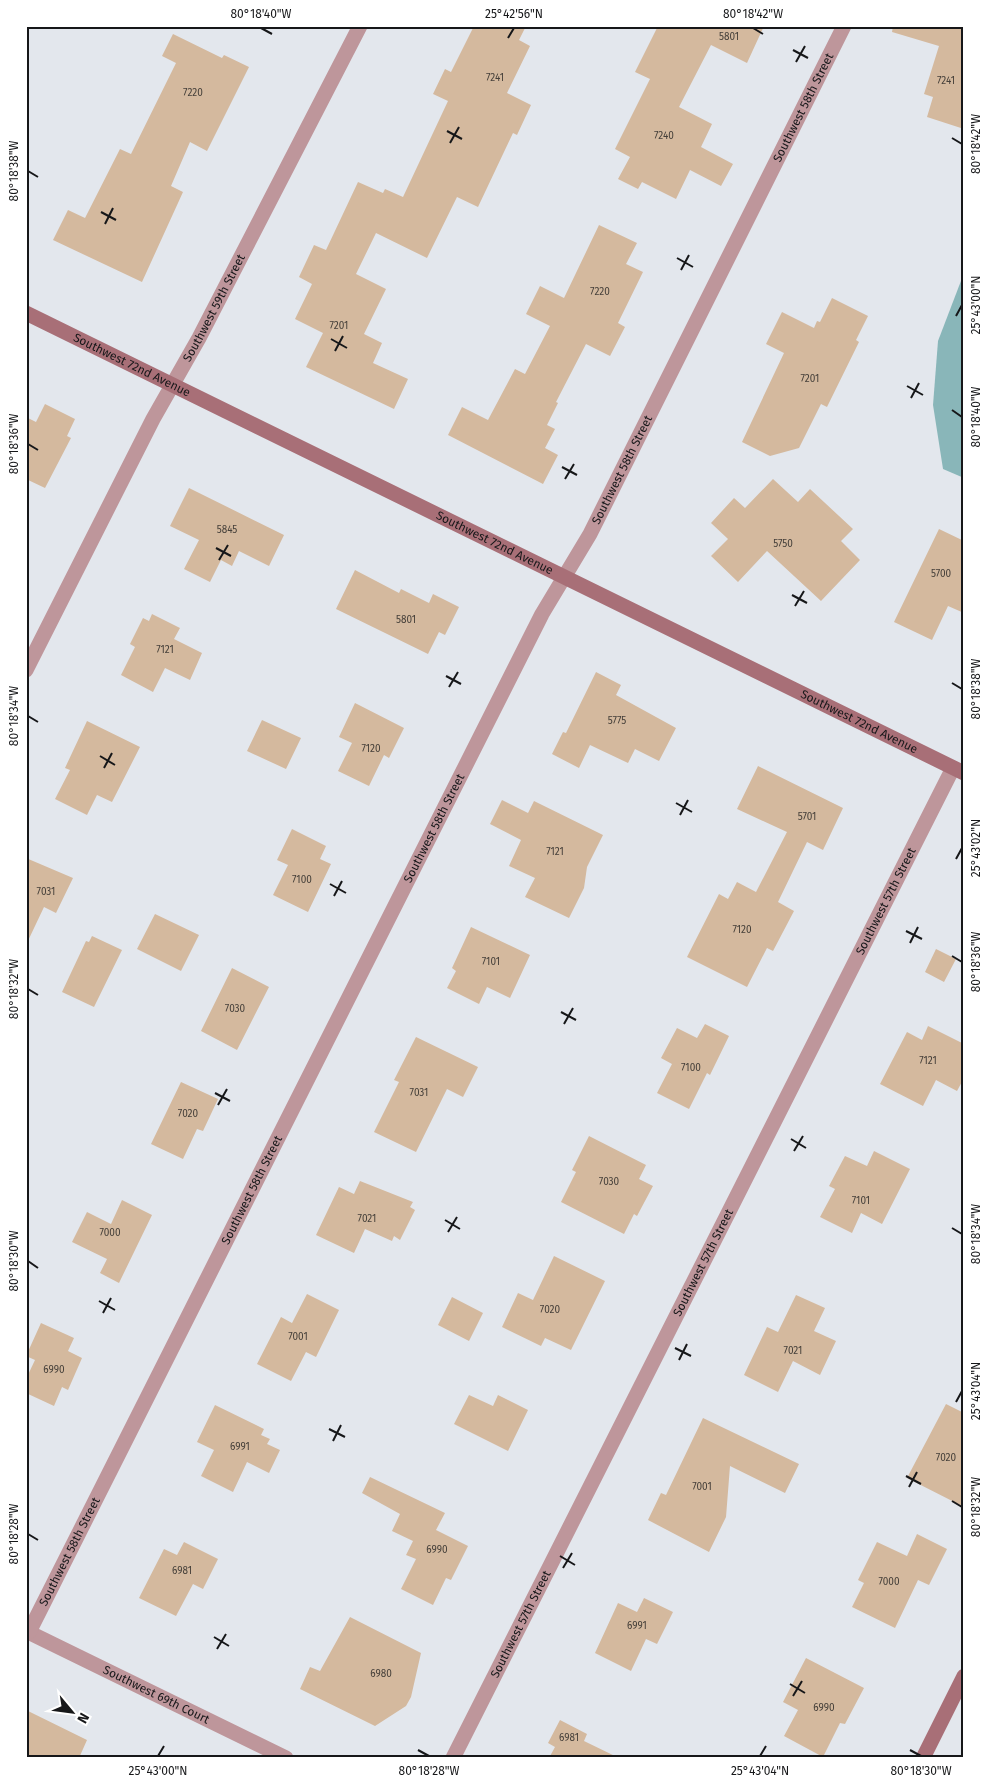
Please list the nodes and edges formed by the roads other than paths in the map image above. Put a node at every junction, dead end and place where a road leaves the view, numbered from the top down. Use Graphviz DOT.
graph roads {
  1 [pos="360,26"];
  2 [pos="844,26"];
  3 [pos="26,313"];
  4 [pos="174,385"];
  5 [pos="565,577"];
  6 [pos="26,670"];
  7 [pos="958,771"];
  8 [pos="27,1632"];
  9 [pos="964,1676"];
  10 [pos="286,1758"];
  11 [pos="453,1758"];
  12 [pos="923,1758"];
  1 -- 4 [label="street, Southwest 59th Street"];
  2 -- 5 [label="street, Southwest 58th Street"];
  3 -- 4 [label="street, Southwest 72nd Avenue"];
  4 -- 5 [label="street, Southwest 72nd Avenue"];
  4 -- 6 [label="street, Southwest 59th Street"];
  5 -- 7 [label="street, Southwest 72nd Avenue"];
  5 -- 8 [label="street, Southwest 58th Street"];
  7 -- 11 [label="street, Southwest 57th Street"];
  8 -- 10 [label="street, Southwest 69th Court"];
  9 -- 12 [label="street"];
}
